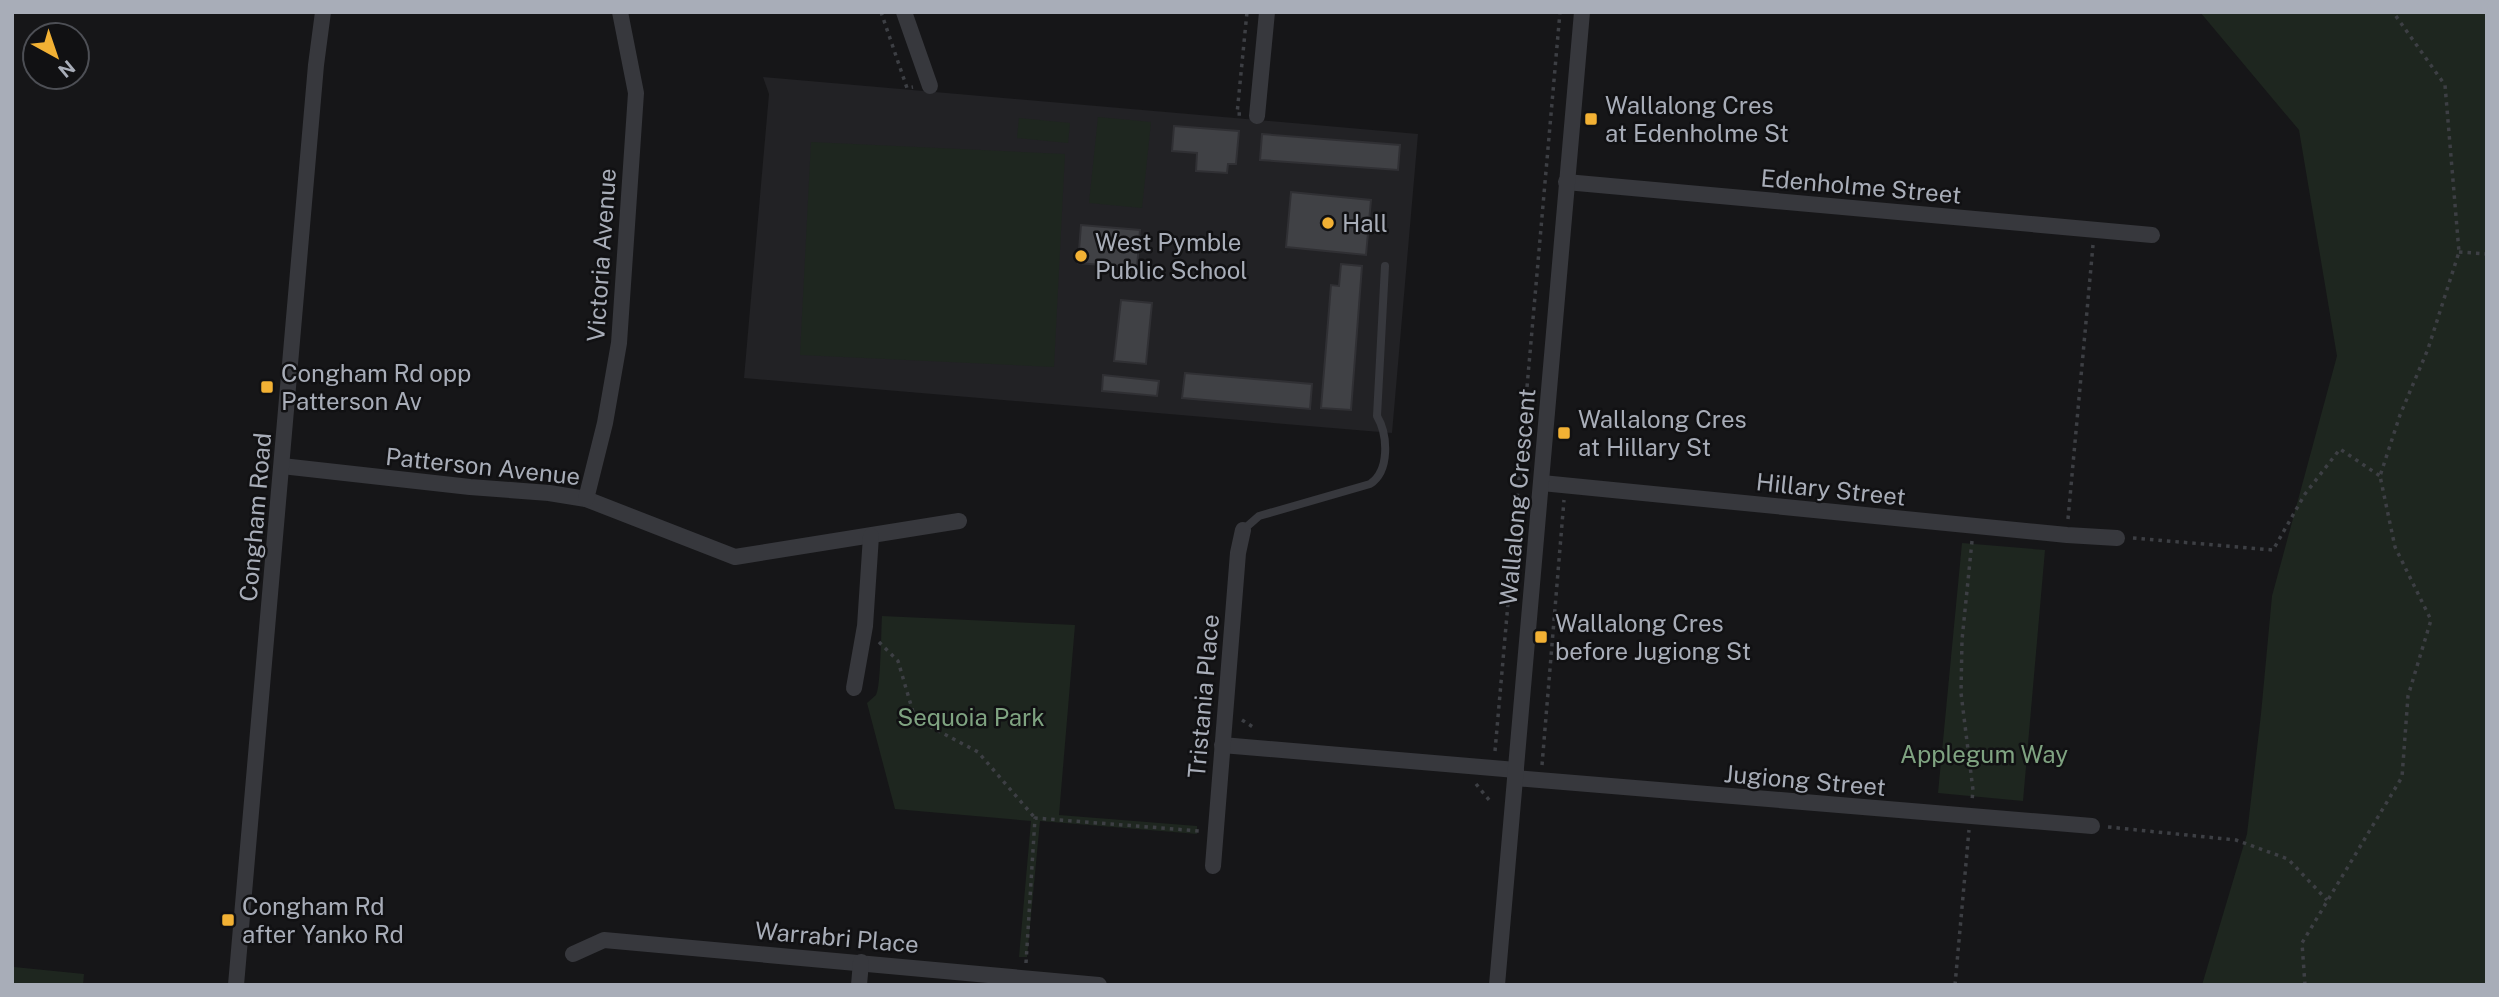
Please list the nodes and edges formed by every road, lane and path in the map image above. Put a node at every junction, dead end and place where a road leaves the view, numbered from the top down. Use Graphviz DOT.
graph roads {
  1 [pos="323,12"];
  2 [pos="620,12"];
  3 [pos="881,12"];
  4 [pos="904,12"];
  5 [pos="1247,12"];
  6 [pos="1267,12"];
  7 [pos="1560,12"];
  8 [pos="1582,12"];
  9 [pos="2393,12"];
  10 [pos="930,86"];
  11 [pos="907,88"];
  12 [pos="1237,114"];
  13 [pos="1257,116"];
  14 [pos="1566,181"];
  15 [pos="2094,230"];
  16 [pos="2152,235"];
  17 [pos="2459,251"];
  18 [pos="2487,254"];
  19 [pos="1385,266"];
  20 [pos="282,466"];
  21 [pos="2380,476"];
  22 [pos="1542,483"];
  23 [pos="586,499"];
  24 [pos="1564,499"];
  25 [pos="959,521"];
  26 [pos="1973,526"];
  27 [pos="1243,530"];
  28 [pos="870,536"];
  29 [pos="2067,536"];
  30 [pos="2117,538"];
  31 [pos="865,626"];
  32 [pos="854,688"];
  33 [pos="1222,745"];
  34 [pos="1494,757"];
  35 [pos="1542,767"];
  36 [pos="1515,774"];
  37 [pos="1970,817"];
  38 [pos="1035,818"];
  39 [pos="2092,826"];
  40 [pos="1215,832"];
  41 [pos="1213,866"];
  42 [pos="2328,901"];
  43 [pos="573,954"];
  44 [pos="861,962"];
  45 [pos="1025,978"];
  46 [pos="236,985"];
  47 [pos="859,985"];
  48 [pos="1099,985"];
  49 [pos="1497,985"];
  50 [pos="1955,985"];
  51 [pos="2305,985"];
  1 -- 20 [label="street, Congham Road"];
  2 -- 23 [label="street, Victoria Avenue"];
  3 -- 11 [label="path"];
  4 -- 10 [label="street"];
  5 -- 12 [label="path"];
  6 -- 13 [label="street"];
  7 -- 34 [label="path"];
  8 -- 14 [label="street, Wallalong Crescent"];
  9 -- 17 [label="path"];
  14 -- 15 [label="street, Edenholme Street"];
  14 -- 22 [label="street, Wallalong Crescent"];
  15 -- 16 [label="street, Edenholme Street"];
  15 -- 29 [label="path"];
  17 -- 18 [label="path"];
  17 -- 21 [label="path"];
  19 -- 27 [label="lane"];
  20 -- 23 [label="street, Patterson Avenue"];
  20 -- 46 [label="street, Congham Road"];
  21 -- 30 [label="path"];
  21 -- 42 [label="path"];
  22 -- 26 [label="street, Hillary Street"];
  22 -- 36 [label="street, Wallalong Crescent"];
  23 -- 28 [label="street, Patterson Avenue"];
  24 -- 35 [label="path"];
  25 -- 28 [label="street, Patterson Avenue"];
  26 -- 29 [label="street, Hillary Street"];
  26 -- 37 [label="path"];
  27 -- 33 [label="street, Tristania Place"];
  28 -- 31 [label="street"];
  29 -- 30 [label="street, Hillary Street"];
  31 -- 32 [label="street"];
  31 -- 38 [label="path"];
  33 -- 36 [label="street, Jugiong Street"];
  33 -- 40 [label="street, Tristania Place"];
  36 -- 37 [label="street, Jugiong Street"];
  36 -- 49 [label="street, Wallalong Crescent"];
  37 -- 39 [label="street, Jugiong Street"];
  37 -- 50 [label="path"];
  38 -- 40 [label="path"];
  38 -- 45 [label="path"];
  39 -- 42 [label="path"];
  40 -- 41 [label="street, Tristania Place"];
  42 -- 51 [label="path"];
  43 -- 44 [label="street, Warrabri Place"];
  44 -- 45 [label="street, Warrabri Place"];
  44 -- 47 [label="street"];
  45 -- 48 [label="street, Warrabri Place"];
}
